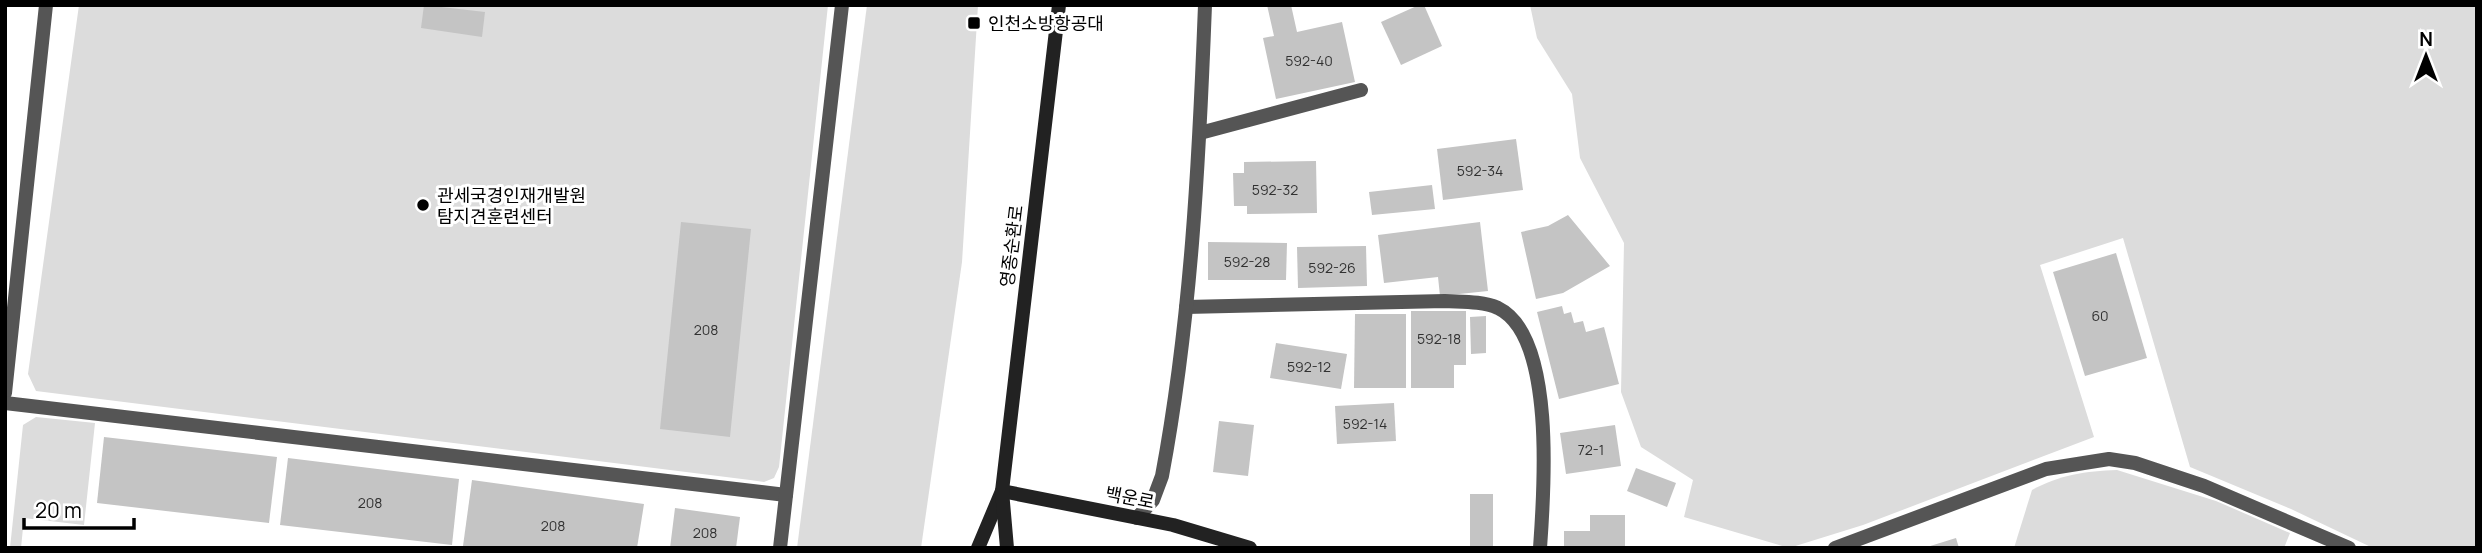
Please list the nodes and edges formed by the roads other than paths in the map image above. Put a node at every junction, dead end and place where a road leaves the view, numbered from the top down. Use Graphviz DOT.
graph roads {
  1 [pos="46,5"];
  2 [pos="842,5"];
  3 [pos="1059,5"];
  4 [pos="1205,5"];
  5 [pos="1361,90"];
  6 [pos="1200,133"];
  7 [pos="1186,307"];
  8 [pos="5,393"];
  9 [pos="5,403"];
  10 [pos="1002,491"];
  11 [pos="786,495"];
  12 [pos="1137,518"];
  13 [pos="780,548"];
  14 [pos="978,548"];
  15 [pos="1007,548"];
  16 [pos="1250,548"];
  17 [pos="1541,548"];
  18 [pos="1835,548"];
  19 [pos="2349,548"];
  1 -- 8 [label="lane"];
  2 -- 11 [label="lane"];
  3 -- 10 [label="main road, 영종순환로"];
  4 -- 6 [label="lane"];
  5 -- 6 [label="lane"];
  6 -- 7 [label="lane"];
  7 -- 12 [label="lane"];
  7 -- 17 [label="lane"];
  9 -- 11 [label="lane"];
  10 -- 12 [label="main road, 백운로"];
  10 -- 14 [label="main road, 영종순환로"];
  10 -- 15 [label="main road, 영종순환로"];
  11 -- 13 [label="lane"];
  12 -- 16 [label="main road, 백운로"];
  18 -- 19 [label="lane"];
}
